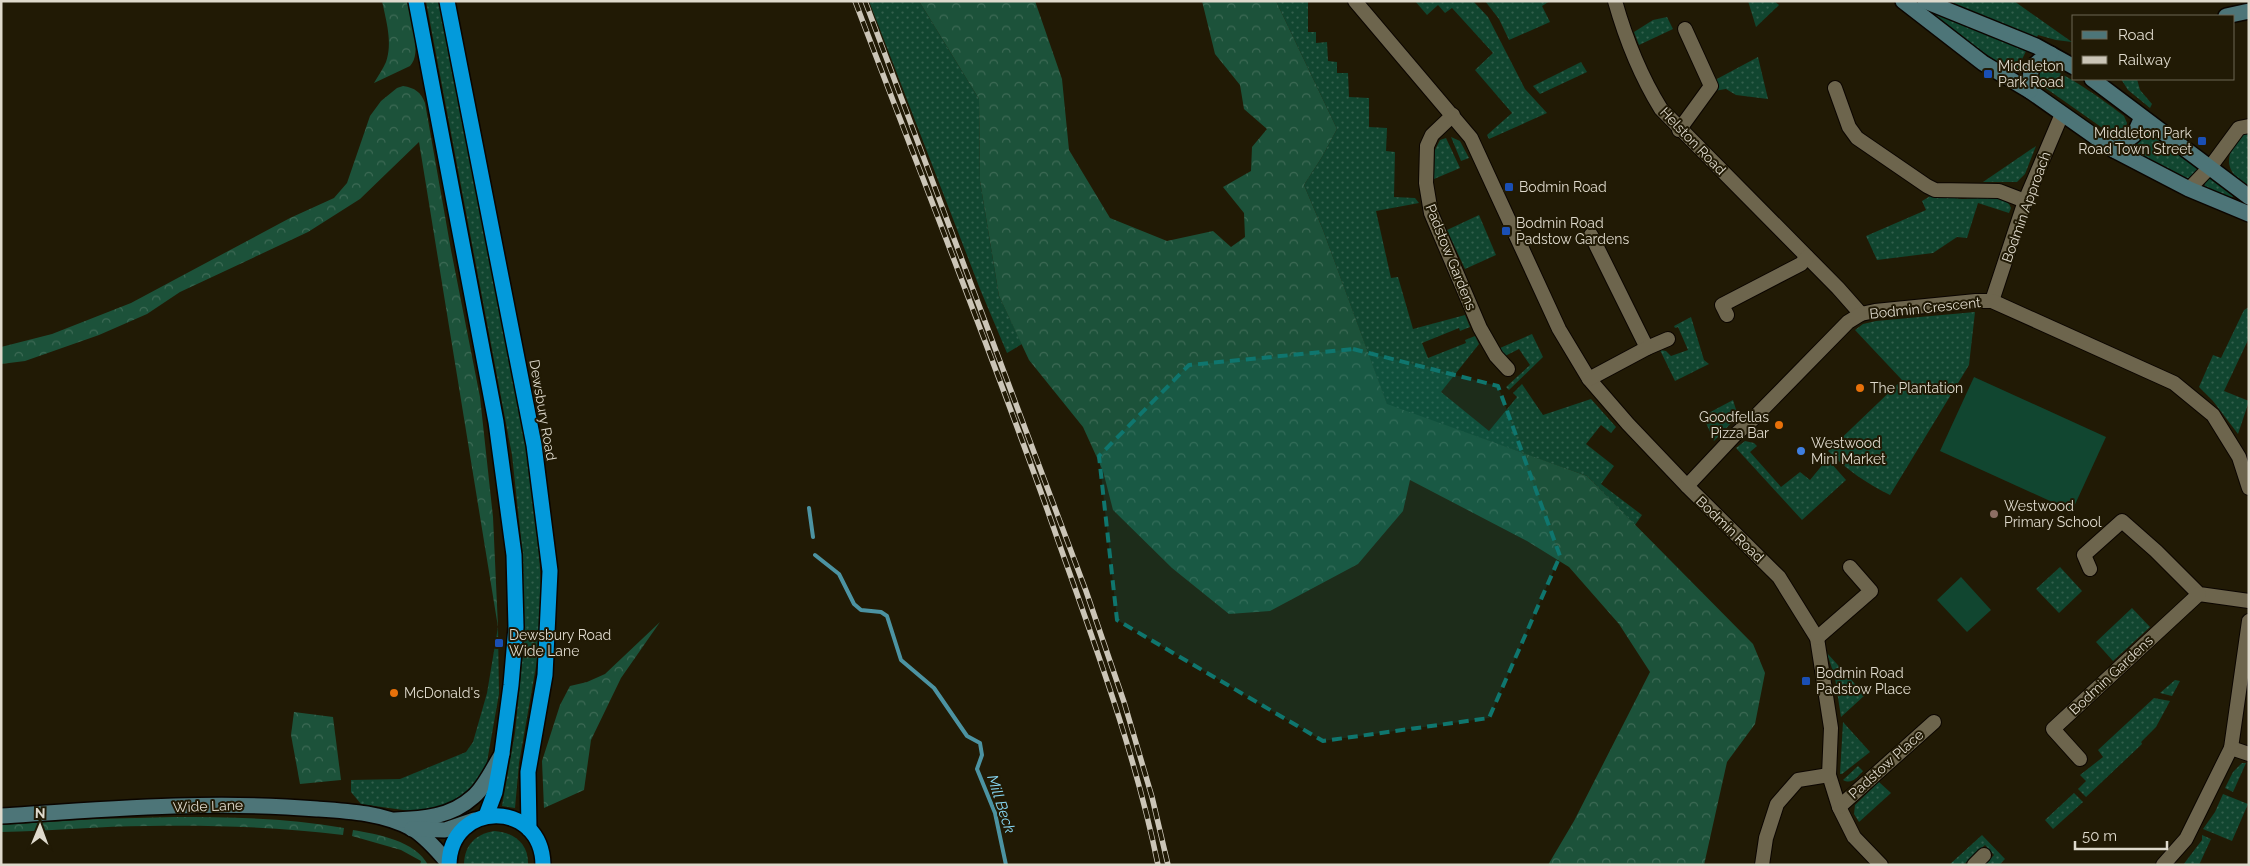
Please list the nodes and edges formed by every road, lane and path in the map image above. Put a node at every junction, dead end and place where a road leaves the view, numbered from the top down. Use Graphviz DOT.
graph roads {
  1 [pos="416,1"];
  2 [pos="447,1"];
  3 [pos="1355,1"];
  4 [pos="1615,1"];
  5 [pos="1903,1"];
  6 [pos="1925,1"];
  7 [pos="2249,10"];
  8 [pos="2230,15"];
  9 [pos="1685,29"];
  10 [pos="2051,54"];
  11 [pos="2072,66"];
  12 [pos="2096,80"];
  13 [pos="1835,88"];
  14 [pos="2030,91"];
  15 [pos="2062,114"];
  16 [pos="1453,115"];
  17 [pos="2142,117"];
  18 [pos="2249,126"];
  19 [pos="1679,130"];
  20 [pos="2114,150"];
  21 [pos="2211,166"];
  22 [pos="2189,189"];
  23 [pos="2249,197"];
  24 [pos="2025,201"];
  25 [pos="2249,214"];
  26 [pos="1591,235"];
  27 [pos="1807,257"];
  28 [pos="1992,301"];
  29 [pos="1861,314"];
  30 [pos="1727,315"];
  31 [pos="1668,339"];
  32 [pos="1647,348"];
  33 [pos="1508,369"];
  34 [pos="1589,379"];
  35 [pos="1687,486"];
  36 [pos="2249,488"];
  37 [pos="1850,567"];
  38 [pos="2090,569"];
  39 [pos="2199,594"];
  40 [pos="2249,601"];
  41 [pos="2249,621"];
  42 [pos="1817,638"];
  43 [pos="1934,722"];
  44 [pos="2231,748"];
  45 [pos="502,753"];
  46 [pos="2249,754"];
  47 [pos="2080,759"];
  48 [pos="1829,775"];
  49 [pos="1839,806"];
  50 [pos="1,816"];
  51 [pos="480,818"];
  52 [pos="389,820"];
  53 [pos="412,829"];
  54 [pos="529,829"];
  55 [pos="448,864"];
  56 [pos="543,865"];
  57 [pos="1762,865"];
  58 [pos="1881,865"];
  59 [pos="2163,865"];
  1 -- 45 [label="highway"];
  2 -- 54 [label="highway, Dewsbury Road"];
  3 -- 16 [label="street, Bodmin Road"];
  4 -- 19 [label="street, Helston Road"];
  5 -- 14 [label="street"];
  6 -- 10 [label="street"];
  7 -- 8 [label="street"];
  9 -- 19 [label="street"];
  10 -- 11 [label="street"];
  10 -- 14 [label="street"];
  12 -- 17 [label="street"];
  13 -- 24 [label="street"];
  14 -- 15 [label="street"];
  15 -- 20 [label="street"];
  15 -- 24 [label="street, Bodmin Approach"];
  16 -- 33 [label="street, Padstow Gardens"];
  16 -- 34 [label="street, Bodmin Road"];
  17 -- 20 [label="street"];
  17 -- 21 [label="street"];
  18 -- 21 [label="street"];
  19 -- 27 [label="street, Helston Road"];
  20 -- 22 [label="street"];
  21 -- 22 [label="street"];
  21 -- 23 [label="street"];
  22 -- 25 [label="street"];
  24 -- 28 [label="street, Bodmin Approach"];
  26 -- 32 [label="street"];
  27 -- 29 [label="street, Helston Road"];
  27 -- 30 [label="street"];
  28 -- 29 [label="street, Bodmin Crescent"];
  28 -- 36 [label="street, Bodmin Crescent"];
  29 -- 35 [label="street, Bodmin Crescent"];
  31 -- 32 [label="street"];
  32 -- 34 [label="street"];
  34 -- 35 [label="street, Bodmin Road"];
  35 -- 42 [label="street, Bodmin Road"];
  37 -- 42 [label="street"];
  38 -- 39 [label="street"];
  39 -- 40 [label="street"];
  39 -- 47 [label="street, Bodmin Gardens"];
  41 -- 44 [label="street"];
  42 -- 48 [label="street, Bodmin Road"];
  43 -- 49 [label="street, Padstow Place"];
  44 -- 46 [label="street"];
  44 -- 59 [label="street"];
  45 -- 51 [label="highway"];
  45 -- 52 [label="street"];
  48 -- 49 [label="street, Bodmin Road"];
  48 -- 57 [label="street"];
  49 -- 58 [label="street, Bodmin Road"];
  50 -- 52 [label="street, Wide Lane"];
  51 -- 53 [label="street, Wide Lane"];
  51 -- 54 [label="highway"];
  51 -- 55 [label="highway"];
  52 -- 53 [label="street, Wide Lane"];
  53 -- 55 [label="street, Wide Lane"];
  54 -- 56 [label="highway, Dewsbury Road"];
}
